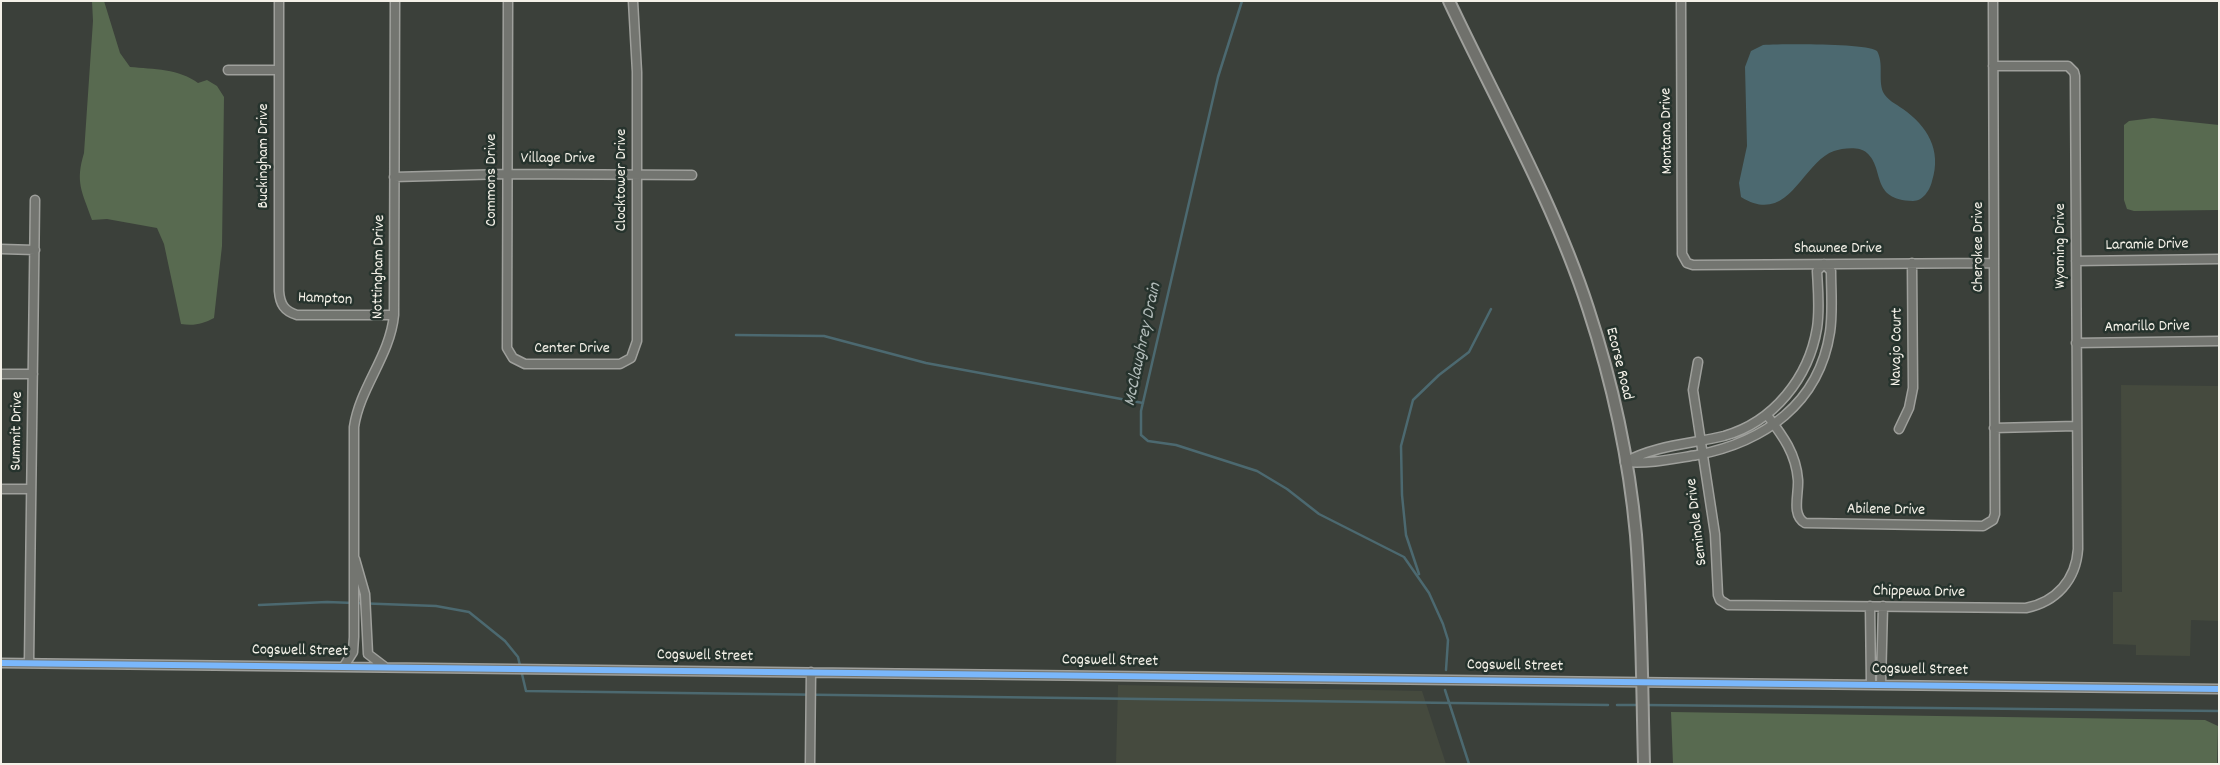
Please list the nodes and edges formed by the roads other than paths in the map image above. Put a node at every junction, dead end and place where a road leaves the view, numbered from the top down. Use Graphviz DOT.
graph roads {
  1 [pos="279,1"];
  2 [pos="395,1"];
  3 [pos="508,1"];
  4 [pos="633,1"];
  5 [pos="1449,1"];
  6 [pos="1681,1"];
  7 [pos="1993,1"];
  8 [pos="1993,66"];
  9 [pos="228,70"];
  10 [pos="280,70"];
  11 [pos="507,174"];
  12 [pos="636,174"];
  13 [pos="692,175"];
  14 [pos="394,177"];
  15 [pos="35,200"];
  16 [pos="1,249"];
  17 [pos="35,250"];
  18 [pos="2219,259"];
  19 [pos="1684,260"];
  20 [pos="2076,261"];
  21 [pos="1912,263"];
  22 [pos="1994,263"];
  23 [pos="1824,264"];
  24 [pos="285,309"];
  25 [pos="394,315"];
  26 [pos="2219,341"];
  27 [pos="2076,343"];
  28 [pos="513,358"];
  29 [pos="631,358"];
  30 [pos="1698,362"];
  31 [pos="1,374"];
  32 [pos="33,374"];
  33 [pos="1767,415"];
  34 [pos="1774,425"];
  35 [pos="2076,426"];
  36 [pos="1994,428"];
  37 [pos="1900,429"];
  38 [pos="1700,440"];
  39 [pos="1703,454"];
  40 [pos="1625,462"];
  41 [pos="1,489"];
  42 [pos="31,489"];
  43 [pos="2078,542"];
  44 [pos="354,554"];
  45 [pos="1720,600"];
  46 [pos="1870,606"];
  47 [pos="1883,606"];
  48 [pos="1,663"];
  49 [pos="29,663"];
  50 [pos="344,666"];
  51 [pos="385,667"];
  52 [pos="811,672"];
  53 [pos="1642,681"];
  54 [pos="1870,683"];
  55 [pos="1881,684"];
  56 [pos="2219,689"];
  57 [pos="810,764"];
  58 [pos="1644,764"];
  1 -- 10 [label="street, Buckingham Drive"];
  2 -- 14 [label="street, Nottingham Drive"];
  3 -- 11 [label="street, Commons Drive"];
  4 -- 12 [label="street, Clocktower Drive"];
  5 -- 40 [label="main road, Ecorse Road"];
  6 -- 19 [label="street, Montana Drive"];
  7 -- 8 [label="street"];
  8 -- 20 [label="street, Wyoming Drive"];
  8 -- 22 [label="street, Cherokee Drive"];
  9 -- 10 [label="street"];
  10 -- 24 [label="street, Buckingham Drive"];
  11 -- 12 [label="street, Village Drive"];
  11 -- 14 [label="street, Village Drive"];
  11 -- 28 [label="street, Commons Drive"];
  12 -- 13 [label="street, Village Drive"];
  12 -- 29 [label="street, Clocktower Drive"];
  14 -- 25 [label="street, Nottingham Drive"];
  15 -- 17 [label="street, Summit Drive"];
  16 -- 17 [label="street"];
  17 -- 32 [label="street, Summit Drive"];
  18 -- 20 [label="street, Laramie Drive"];
  19 -- 23 [label="street, Shawnee Drive"];
  20 -- 27 [label="street, Wyoming Drive"];
  21 -- 22 [label="street, Shawnee Drive"];
  21 -- 23 [label="street, Shawnee Drive"];
  21 -- 37 [label="street, Navajo Court"];
  22 -- 36 [label="street, Cherokee Drive"];
  23 -- 33 [label="street"];
  23 -- 34 [label="street"];
  24 -- 25 [label="street, Hampton"];
  25 -- 44 [label="street, Nottingham Drive"];
  26 -- 27 [label="street, Amarillo Drive"];
  27 -- 35 [label="street, Wyoming Drive"];
  28 -- 29 [label="street, Center Drive"];
  30 -- 38 [label="street, Seminole Drive"];
  31 -- 32 [label="street"];
  32 -- 42 [label="street, Summit Drive"];
  33 -- 34 [label="street, Abilene Drive"];
  33 -- 38 [label="street"];
  34 -- 36 [label="street, Abilene Drive"];
  34 -- 39 [label="street"];
  35 -- 36 [label="street"];
  35 -- 43 [label="street, Wyoming Drive"];
  38 -- 39 [label="street, Seminole Drive"];
  38 -- 40 [label="street"];
  39 -- 40 [label="street"];
  39 -- 45 [label="street, Seminole Drive"];
  40 -- 53 [label="main road, Ecorse Road"];
  41 -- 42 [label="street"];
  42 -- 49 [label="street, Summit Drive"];
  43 -- 47 [label="street, Chippewa Drive"];
  44 -- 50 [label="street, Nottingham Drive"];
  44 -- 51 [label="street, Nottingham Drive"];
  45 -- 46 [label="street, Chippewa Drive"];
  46 -- 47 [label="street, Chippewa Drive"];
  46 -- 54 [label="street"];
  47 -- 55 [label="street"];
  48 -- 49 [label="street, Cogswell Street"];
  49 -- 50 [label="street, Cogswell Street"];
  50 -- 51 [label="street, Cogswell Street"];
  51 -- 52 [label="street, Cogswell Street"];
  52 -- 53 [label="street, Cogswell Street"];
  52 -- 57 [label="street"];
  53 -- 54 [label="street, Cogswell Street"];
  53 -- 58 [label="main road, Ecorse Road"];
  54 -- 55 [label="street, Cogswell Street"];
  55 -- 56 [label="street, Cogswell Street"];
}
